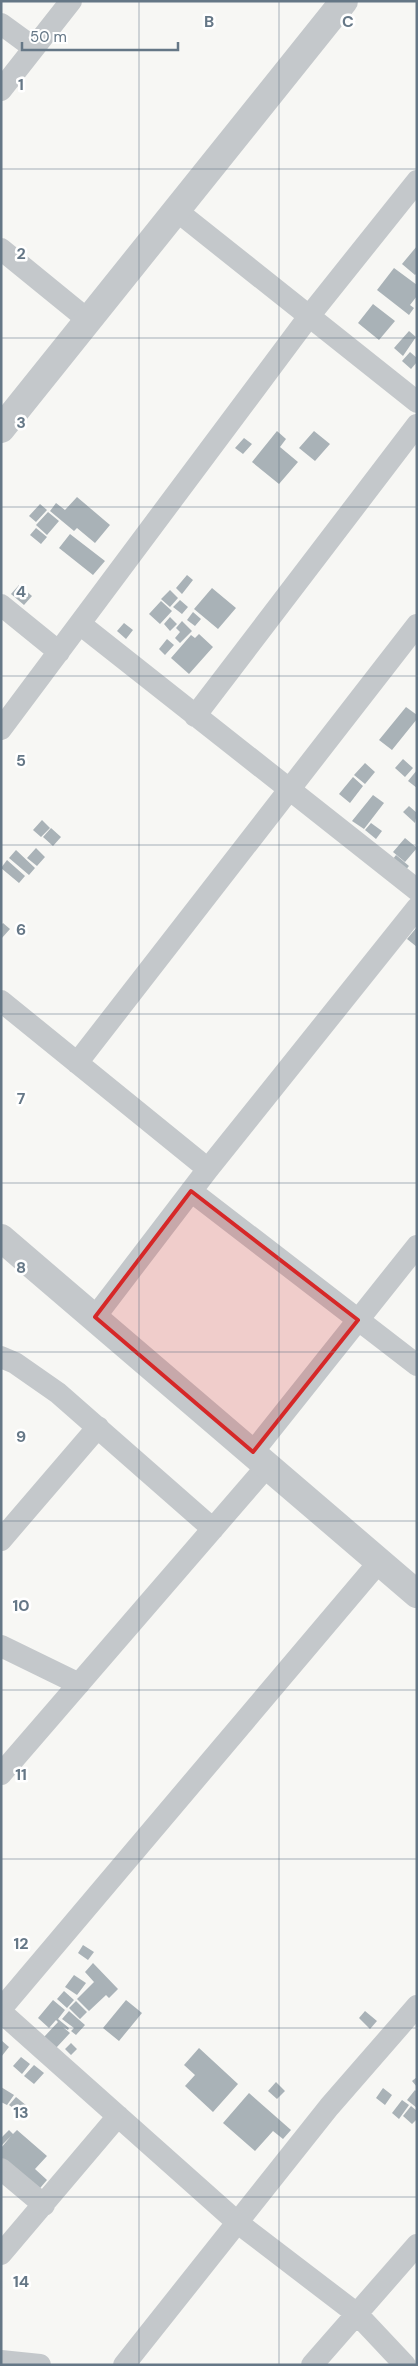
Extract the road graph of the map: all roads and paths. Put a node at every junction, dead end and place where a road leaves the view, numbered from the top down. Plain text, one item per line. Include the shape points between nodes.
1 (71, 1) edge
2 (333, 5) edge
3 (1, 24) edge
4 (34, 48) junction
5 (1, 90) edge
6 (417, 181) edge
7 (177, 210) junction
8 (1, 249) edge
9 (310, 315) junction
10 (88, 320) junction
11 (417, 402) edge
12 (417, 425) edge
13 (1, 429) edge
14 (1, 605) edge
15 (80, 624) junction
16 (417, 625) edge
17 (59, 652) junction
18 (195, 716) junction
19 (1, 729) edge
20 (290, 789) junction
21 (417, 890) edge
22 (417, 908) edge
23 (1, 1001) edge
24 (77, 1063) junction
25 (208, 1169) junction
26 (190, 1190) junction
27 (1, 1238) edge
28 (417, 1246) edge
29 (95, 1317) junction
30 (358, 1320) junction
31 (1, 1357) edge
32 (417, 1366) edge
33 (98, 1427) junction
34 (261, 1458) junction
35 (213, 1529) junction
36 (1, 1540) edge
37 (379, 1562) junction
38 (417, 1594) edge
39 (1, 1646) edge
40 (79, 1684) junction
41 (1, 1774) edge
42 (417, 2006) edge
43 (1, 2010) edge
44 (118, 2116) junction
45 (1, 2169) edge
46 (44, 2205) junction
47 (238, 2223) junction
48 (417, 2245) edge
49 (1, 2254) edge
50 (357, 2314) junction
51 (1, 2360) edge
52 (40, 2365) edge
53 (124, 2365) edge
54 (312, 2365) edge
55 (405, 2365) edge

1 - 4 street
2 - 7 street
3 - 4 street
4 - 5 street
6 - 9 street
7 - 9 street
7 - 10 street
8 - 10 street
9 - 11 street
9 - 15 street
10 - 13 street
12 - 18 street
14 - 17 street
15 - 17 street
15 - 18 street
16 - 20 street
17 - 19 street
18 - 20 street
20 - 21 street
20 - 24 street
22 - 25 street
23 - 24 street
24 - 25 street
25 - 26 street
26 - 29 street
26 - 30 street
27 - 29 street
28 - 30 street
29 - 34 street
30 - 32 street
30 - 34 street
31 - 33 street via 58,1393
33 - 35 street
33 - 36 street
34 - 35 street
34 - 37 street
35 - 40 street
37 - 38 street
37 - 43 street
39 - 40 street
40 - 41 street
42 - 47 street via 329,2106
43 - 44 street
44 - 46 street
44 - 47 street
45 - 46 street
46 - 49 street
47 - 50 street
47 - 53 street
48 - 50 street
50 - 54 street
50 - 55 street
51 - 52 street

